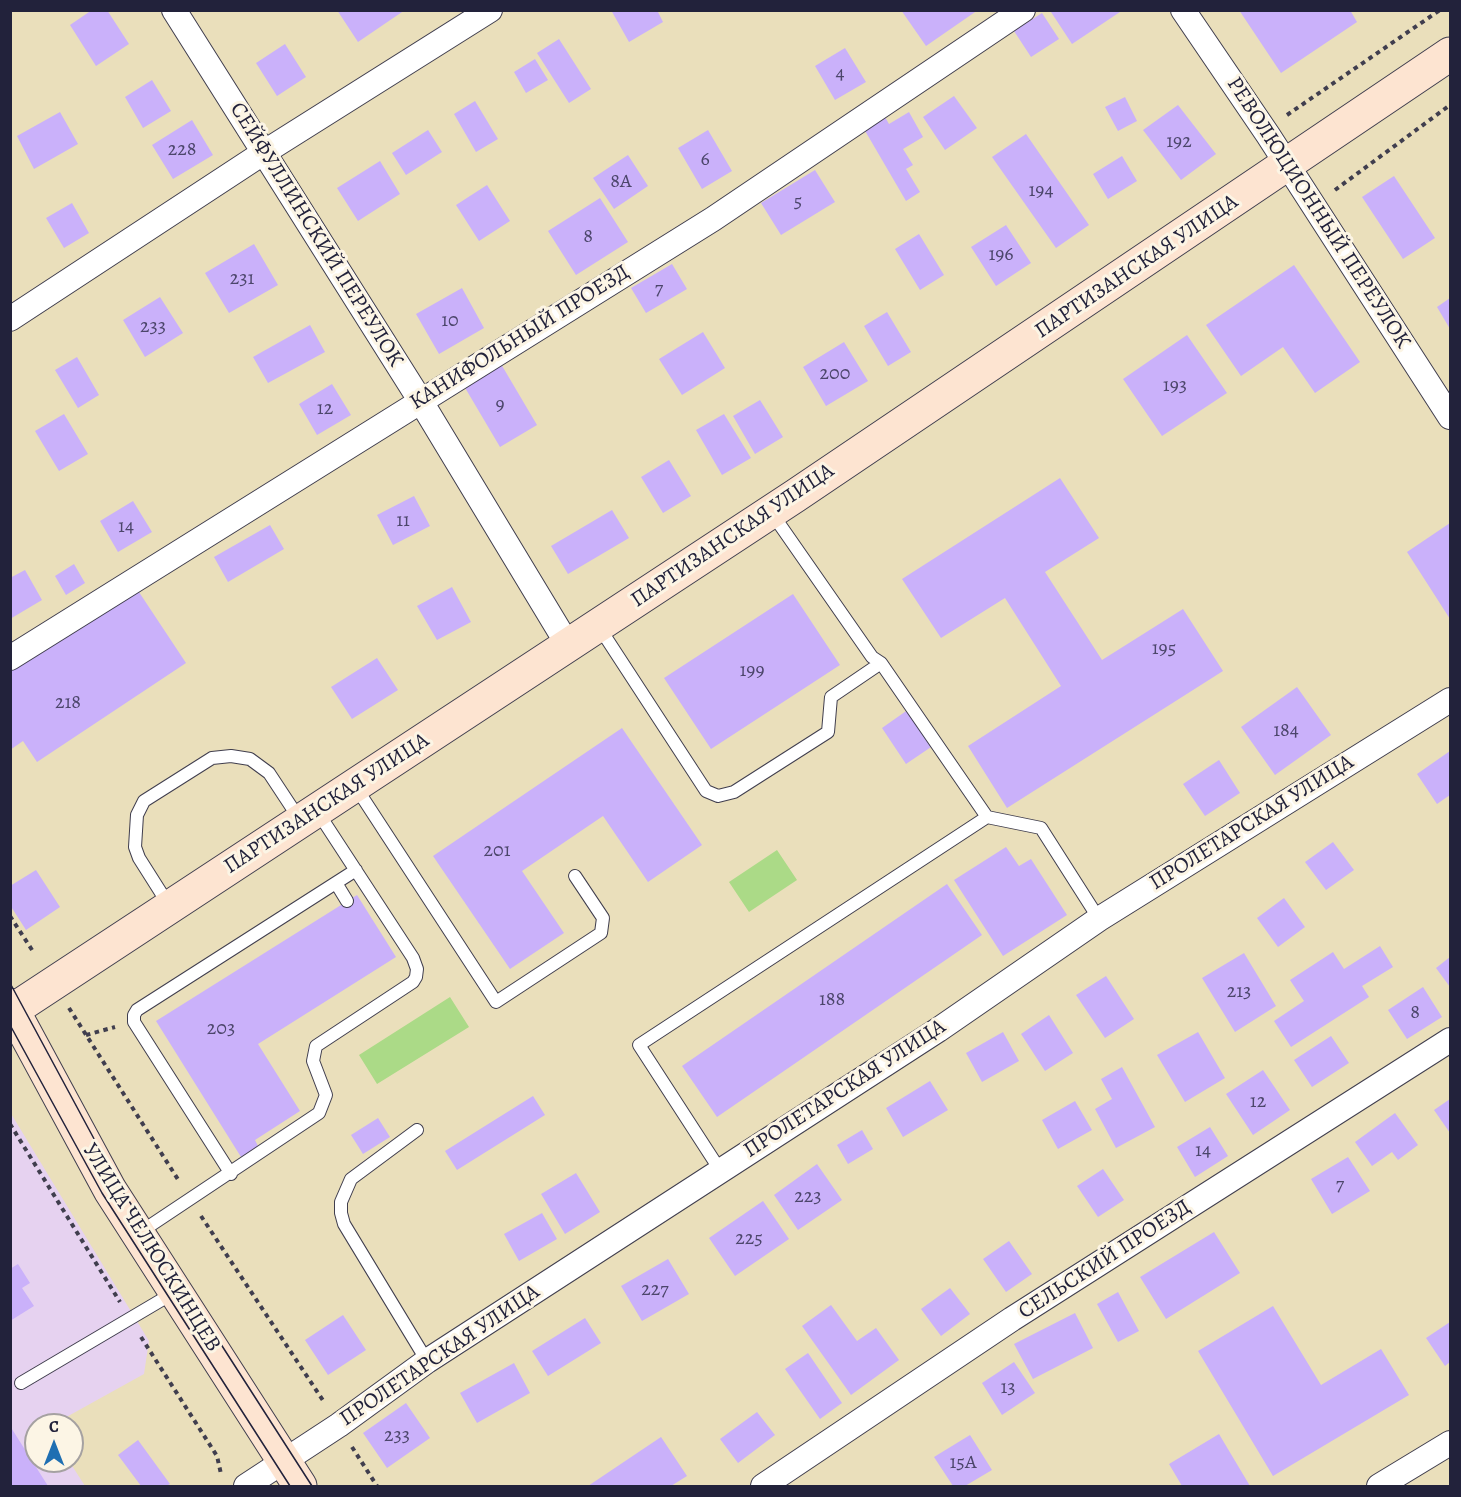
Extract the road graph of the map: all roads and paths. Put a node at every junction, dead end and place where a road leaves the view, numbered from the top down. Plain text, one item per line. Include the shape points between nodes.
1 (174, 10) edge
2 (490, 10) edge
3 (1023, 10) edge
4 (1183, 10) edge
5 (1450, 54) edge
6 (1450, 105) edge
7 (263, 153) junction
8 (1288, 166) junction
9 (1314, 206) junction
10 (10, 319) edge
11 (420, 400) junction
12 (1450, 417) edge
13 (771, 512) junction
14 (598, 626) junction
15 (568, 645) junction
16 (10, 658) edge
17 (881, 663) junction
18 (1450, 700) edge
19 (355, 785) junction
20 (309, 816) junction
21 (987, 817) junction
22 (356, 870) junction
23 (574, 876) dead end
24 (336, 883) junction
25 (347, 901) dead end
26 (170, 908) junction
27 (10, 916) edge
28 (1099, 919) junction
29 (34, 953) dead end
30 (11, 1008) edge
31 (134, 1022) junction
32 (86, 1035) dead end
33 (1450, 1040) edge
34 (417, 1130) dead end
35 (720, 1170) junction
36 (231, 1174) junction
37 (138, 1234) junction
38 (175, 1291) junction
39 (427, 1361) junction
40 (21, 1383) dead end
41 (339, 1425) junction
42 (1450, 1443) edge
43 (292, 1474) edge
44 (246, 1486) edge
45 (377, 1486) edge
46 (763, 1486) edge
47 (1379, 1486) edge

1 - 7 street, СЕЙФУЛЛИНСКИЙ ПЕРЕУЛОК
2 - 7 street
3 - 11 street, КАНИФОЛЬНЫЙ ПРОЕЗД via 713,219
4 - 8 street, РЕВОЛЮЦИОННЫЙ ПЕРЕУЛОК
5 - 8 main road, ПАРТИЗАНСКАЯ УЛИЦА
6 - 9 path
7 - 10 street
7 - 11 street, СЕЙФУЛЛИНСКИЙ ПЕРЕУЛОК
8 - 9 street, РЕВОЛЮЦИОННЫЙ ПЕРЕУЛОК
8 - 13 main road, ПАРТИЗАНСКАЯ УЛИЦА
9 - 12 street, РЕВОЛЮЦИОННЫЙ ПЕРЕУЛОК
11 - 15 street, СЕЙФУЛЛИНСКИЙ ПЕРЕУЛОК
11 - 16 street, КАНИФОЛЬНЫЙ ПРОЕЗД
13 - 14 main road, ПАРТИЗАНСКАЯ УЛИЦА
13 - 17 lane via 872,657
14 - 15 main road, ПАРТИЗАНСКАЯ УЛИЦА
14 - 17 lane via 706,791 718,796 734,792 828,732 830,699
15 - 19 main road, ПАРТИЗАНСКАЯ УЛИЦА
17 - 21 lane
18 - 28 street, ПРОЛЕТАРСКАЯ УЛИЦА
19 - 20 main road, ПАРТИЗАНСКАЯ УЛИЦА
19 - 23 lane via 496,1002 601,933 603,918
20 - 22 lane
20 - 26 main road, ПАРТИЗАНСКАЯ УЛИЦА
20 - 26 lane via 269,773 250,759 231,756 212,759 144,801 137,815 135,847
21 - 28 lane via 1041,828
21 - 35 lane via 639,1045
22 - 24 lane
22 - 36 lane via 413,958 416,977 320,1041 313,1061 326,1095 323,1109
24 - 25 lane
24 - 31 lane via 137,1010
26 - 30 main road, ПАРТИЗАНСКАЯ УЛИЦА
27 - 29 path
28 - 35 street, ПРОЛЕТАРСКАЯ УЛИЦА via 938,1030
30 - 37 main road, УЛИЦА ЧЕЛЮСКИНЦЕВ
31 - 32 path
31 - 36 lane
33 - 46 street, СЕЛЬСКИЙ ПРОЕЗД via 1012,1319
34 - 39 lane via 351,1179 343,1196 341,1214
35 - 39 street, ПРОЛЕТАРСКАЯ УЛИЦА
36 - 37 lane
37 - 38 main road, УЛИЦА ЧЕЛЮСКИНЦЕВ
38 - 40 lane
38 - 43 main road, УЛИЦА ЧЕЛЮСКИНЦЕВ
39 - 41 street, ПРОЛЕТАРСКАЯ УЛИЦА
41 - 43 street, ПРОЛЕТАРСКАЯ УЛИЦА
41 - 45 path
42 - 47 street
43 - 44 street, ПРОЛЕТАРСКАЯ УЛИЦА

